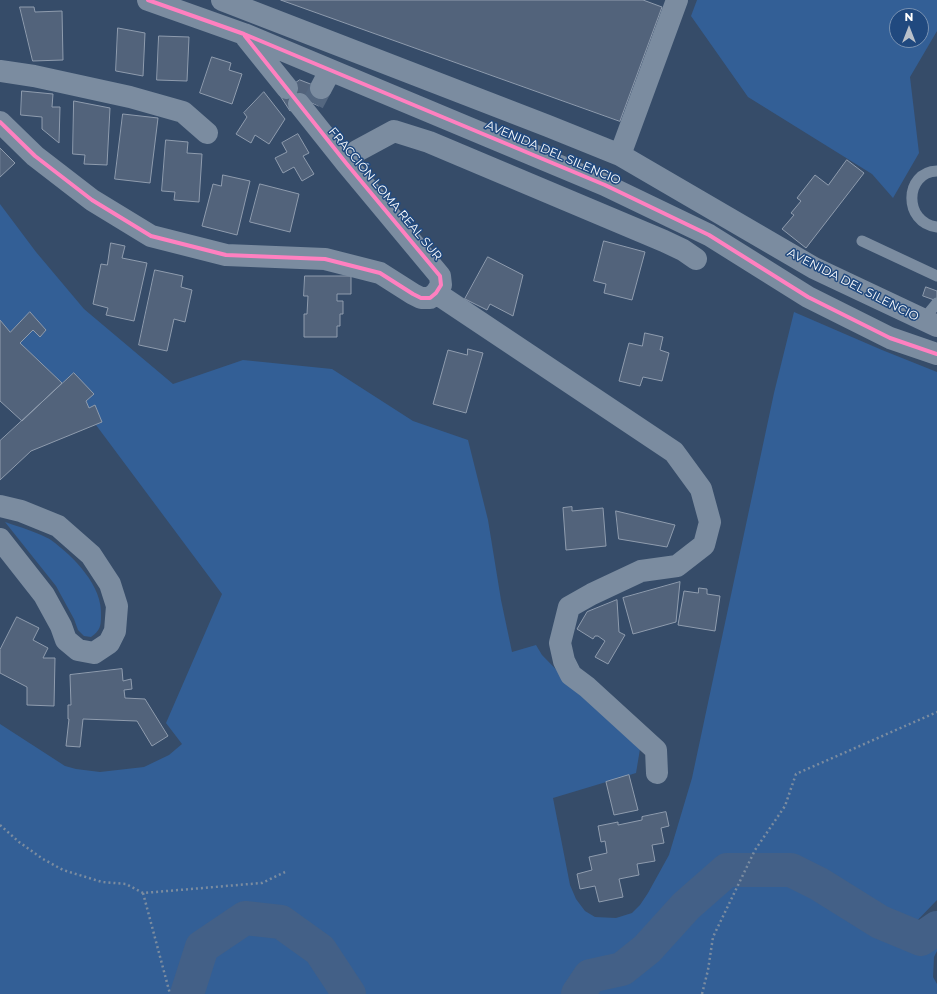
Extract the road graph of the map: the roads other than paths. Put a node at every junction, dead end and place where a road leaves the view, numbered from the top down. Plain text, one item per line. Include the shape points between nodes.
1 (148, 0) edge
2 (222, 0) edge
3 (677, 0) edge
4 (244, 34) junction
5 (0, 71) edge
6 (309, 95) junction
7 (0, 122) edge
8 (548, 126) junction
9 (207, 133) dead end
10 (620, 155) junction
11 (534, 156) junction
12 (346, 163) junction
13 (937, 171) edge
14 (937, 227) edge
15 (862, 241) dead end
16 (696, 259) dead end
17 (937, 276) edge
18 (436, 293) junction
19 (937, 302) edge
20 (930, 323) edge
21 (937, 354) edge
22 (0, 506) edge
23 (0, 539) edge
24 (657, 773) dead end

1 - 4 street, AVENIDA DEL SILENCIO
2 - 8 street, AVENIDA DEL SILENCIO
3 - 10 street
4 - 6 street, AVENIDA DEL SILENCIO
4 - 6 street, FRACCIÓN LOMA REAL SUR
5 - 9 street via 130,97 183,112
6 - 11 street, AVENIDA DEL SILENCIO
6 - 12 street, FRACCIÓN LOMA REAL SUR
7 - 18 street via 35,156 92,200 151,236 226,255 325,259 380,273 421,298 430,298
8 - 10 street, AVENIDA DEL SILENCIO
8 - 11 street
10 - 20 street, AVENIDA DEL SILENCIO via 814,268
11 - 21 street, AVENIDA DEL SILENCIO via 605,184 709,235 808,297 890,338
12 - 16 street via 357,151 394,131 429,142 664,241
12 - 18 street, FRACCIÓN LOMA REAL SUR via 440,276 441,285
13 - 14 lane via 925,174 918,180 911,198 912,207 922,222
15 - 17 lane
18 - 24 street via 674,452 701,489 710,522 704,545 677,566 640,571 569,607 560,643 564,661 571,675 588,687 656,750
19 - 20 lane
22 - 23 street via 21,511 58,526 91,555 110,584 116,606 115,631 109,643 94,653 78,650 66,640 44,595

